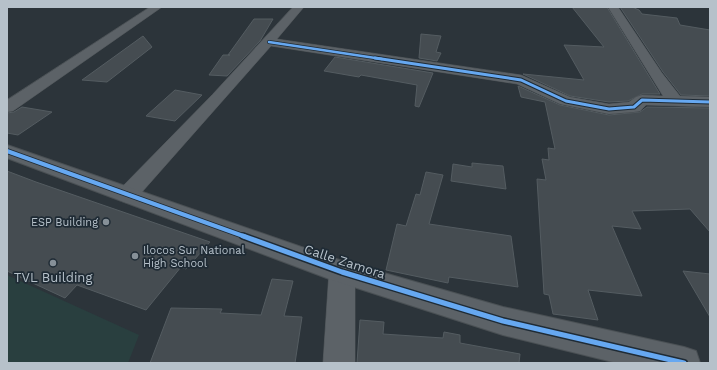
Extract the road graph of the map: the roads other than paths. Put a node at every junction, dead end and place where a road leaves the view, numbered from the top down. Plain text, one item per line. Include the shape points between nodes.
1 (157, 7) edge
2 (299, 7) edge
3 (613, 7) edge
4 (269, 42) junction
5 (674, 101) junction
6 (710, 102) edge
7 (7, 107) edge
8 (7, 151) edge
9 (126, 195) junction
10 (342, 272) junction
11 (338, 363) edge
12 (684, 363) edge

1 - 7 street
2 - 4 street
3 - 5 street
4 - 5 street via 521,80 566,101 609,109 634,107 642,100
4 - 9 street
5 - 6 street
8 - 9 street, Calle Zamora
9 - 10 street, Calle Zamora
10 - 11 street
10 - 12 street, Calle Zamora via 503,321

